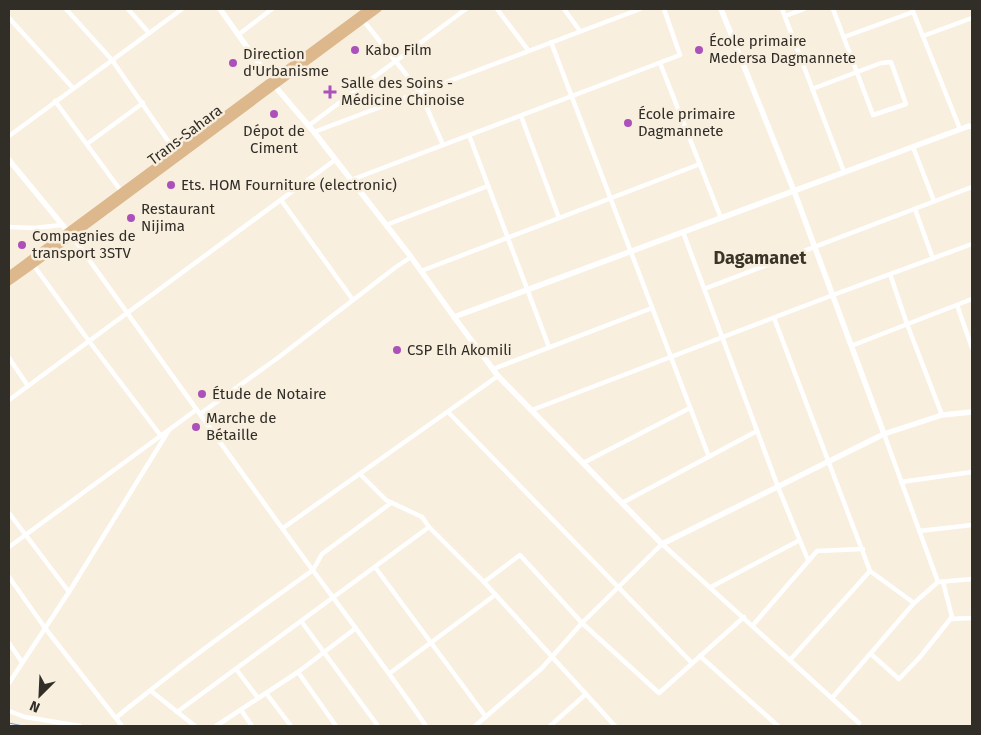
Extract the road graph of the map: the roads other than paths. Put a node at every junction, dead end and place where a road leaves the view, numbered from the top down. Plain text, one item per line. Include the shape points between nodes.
1 (66, 9) edge
2 (128, 9) edge
3 (182, 9) edge
4 (220, 9) edge
5 (272, 9) edge
6 (368, 9) edge
7 (378, 9) edge
8 (466, 9) edge
9 (497, 9) edge
10 (564, 9) edge
11 (638, 9) edge
12 (664, 9) edge
13 (721, 9) edge
14 (782, 9) edge
15 (804, 9) edge
16 (833, 9) edge
17 (913, 10) edge
18 (785, 16) junction
19 (9, 18) edge
20 (972, 18) edge
21 (363, 20) junction
22 (580, 31) junction
23 (149, 33) junction
24 (238, 34) junction
25 (923, 36) junction
26 (844, 37) junction
27 (551, 42) junction
28 (528, 50) junction
29 (112, 60) junction
30 (396, 61) junction
31 (660, 63) junction
32 (857, 72) junction
33 (272, 83) junction
34 (74, 88) junction
35 (812, 89) junction
36 (420, 92) junction
37 (572, 96) junction
38 (56, 101) junction
39 (143, 103) junction
40 (521, 116) junction
41 (308, 126) junction
42 (972, 127) edge
43 (960, 129) junction
44 (314, 132) junction
45 (469, 135) junction
46 (9, 136) edge
47 (87, 144) junction
48 (443, 145) junction
49 (912, 147) junction
50 (175, 151) junction
51 (9, 160) edge
52 (336, 160) junction
53 (700, 164) junction
54 (844, 172) junction
55 (351, 180) junction
56 (488, 186) junction
57 (972, 187) edge
58 (121, 191) junction
59 (794, 191) junction
60 (610, 198) junction
61 (281, 200) junction
62 (934, 201) junction
63 (104, 208) junction
64 (915, 209) junction
65 (559, 218) junction
66 (721, 218) junction
67 (62, 225) junction
68 (386, 225) junction
69 (9, 227) edge
70 (683, 232) junction
71 (70, 234) junction
72 (508, 238) junction
73 (972, 244) edge
74 (814, 246) junction
75 (630, 251) junction
76 (411, 257) junction
77 (933, 258) junction
78 (32, 262) junction
79 (421, 271) junction
80 (890, 274) junction
81 (9, 275) edge
82 (9, 282) edge
83 (528, 289) junction
84 (704, 289) junction
85 (832, 295) junction
86 (972, 299) edge
87 (353, 300) junction
88 (957, 305) junction
89 (652, 308) junction
90 (127, 313) junction
91 (454, 317) junction
92 (774, 318) junction
93 (907, 324) junction
94 (722, 337) junction
95 (89, 341) junction
96 (851, 346) junction
97 (549, 347) junction
98 (972, 348) edge
99 (670, 357) junction
100 (9, 358) edge
101 (493, 369) junction
102 (498, 376) junction
103 (28, 386) junction
104 (9, 400) edge
105 (690, 408) junction
106 (532, 410) junction
107 (198, 412) junction
108 (448, 412) junction
109 (972, 412) edge
110 (942, 415) junction
111 (169, 430) junction
112 (757, 431) junction
113 (884, 434) junction
114 (161, 436) junction
115 (709, 457) junction
116 (829, 461) junction
117 (583, 463) junction
118 (972, 472) edge
119 (360, 474) junction
120 (901, 482) junction
121 (778, 487) junction
122 (392, 503) junction
123 (622, 503) junction
124 (9, 513) edge
125 (972, 525) edge
126 (429, 527) junction
127 (283, 528) junction
128 (919, 531) junction
129 (25, 535) junction
130 (800, 540) junction
131 (662, 544) junction
132 (9, 547) edge
133 (863, 549) junction
134 (808, 560) junction
135 (375, 567) junction
136 (313, 570) junction
137 (870, 571) junction
138 (9, 577) edge
139 (972, 579) edge
140 (484, 582) junction
141 (941, 582) junction
142 (618, 587) junction
143 (711, 587) junction
144 (69, 592) junction
145 (495, 595) junction
146 (333, 598) junction
147 (914, 603) junction
148 (744, 617) junction
149 (972, 618) edge
150 (950, 619) junction
151 (301, 622) junction
152 (582, 623) junction
153 (753, 625) junction
154 (45, 628) junction
155 (356, 628) junction
156 (431, 642) junction
157 (9, 643) edge
158 (324, 653) junction
159 (870, 654) junction
160 (700, 656) junction
161 (552, 658) junction
162 (790, 660) junction
163 (22, 662) junction
164 (692, 663) junction
165 (236, 669) junction
166 (298, 672) junction
167 (390, 673) junction
168 (9, 683) edge
169 (151, 691) junction
170 (266, 693) junction
171 (586, 694) junction
172 (258, 698) junction
173 (832, 698) junction
174 (242, 710) junction
175 (9, 711) edge
176 (177, 712) junction
177 (486, 717) junction
178 (116, 718) junction
179 (859, 723) dead end
180 (614, 724) edge
181 (80, 726) edge
182 (122, 726) edge
183 (195, 726) edge
184 (216, 726) edge
185 (252, 726) edge
186 (291, 726) edge
187 (336, 726) edge
188 (378, 726) edge
189 (426, 726) edge
190 (475, 726) edge
191 (550, 726) edge
192 (607, 726) edge
193 (778, 726) edge

1 - 29 street
2 - 23 street
3 - 23 street
4 - 24 street
5 - 24 street
6 - 33 main road, Trans-Sahara
7 - 21 main road, Trans-Sahara
8 - 30 street
9 - 28 street
10 - 22 street
11 - 22 street
12 - 31 street via 680,55
13 - 59 street
14 - 18 street
15 - 18 street
16 - 26 street
17 - 25 street
17 - 26 street
18 - 35 street
19 - 34 street
20 - 25 street
21 - 30 street
21 - 33 main road, Trans-Sahara
22 - 27 street
23 - 29 street
24 - 33 street
25 - 43 street
26 - 32 street
27 - 28 street
27 - 37 street
28 - 36 street
29 - 34 street
29 - 39 street
30 - 36 street
30 - 41 street
31 - 37 street
31 - 53 street
32 - 32 street via 881,62 891,62 906,104 873,116
32 - 35 street
33 - 41 street
33 - 50 main road, Trans-Sahara
33 - 63 main road, Trans-Sahara
34 - 38 street
35 - 54 street
36 - 44 street
36 - 48 street
37 - 40 street
37 - 60 street
38 - 46 street
38 - 47 street
39 - 47 street
39 - 50 street
40 - 45 street
40 - 65 street
41 - 44 street
42 - 43 street
43 - 49 street
44 - 52 street
45 - 48 street
45 - 56 street
47 - 58 street
48 - 55 street
49 - 54 street
49 - 62 street
50 - 58 main road, Trans-Sahara
51 - 67 street
52 - 55 street
52 - 61 street
53 - 60 street
53 - 66 street
54 - 59 street
55 - 68 street
56 - 68 street
56 - 72 street
57 - 62 street
58 - 63 main road, Trans-Sahara
59 - 66 street
59 - 74 street
60 - 65 street
60 - 75 street
61 - 87 street
61 - 90 street
62 - 64 street
63 - 71 main road, Trans-Sahara
64 - 74 street
64 - 77 street
65 - 72 street
66 - 70 street
67 - 69 street
67 - 71 street
68 - 76 street
70 - 75 street
70 - 84 street
71 - 78 main road, Trans-Sahara
71 - 90 street
72 - 79 street
72 - 83 street
73 - 77 street
74 - 84 street
74 - 85 street
75 - 83 street
75 - 89 street
76 - 79 street
76 - 87 street
77 - 80 street
78 - 81 main road, Trans-Sahara
78 - 82 main road, Trans-Sahara
78 - 95 street
79 - 91 street
80 - 85 street
80 - 93 street
83 - 91 street
83 - 97 street
84 - 94 street
85 - 92 street
85 - 96 street
86 - 88 street
87 - 107 street via 279,357
88 - 93 street
88 - 98 street
89 - 97 street
89 - 99 street
90 - 95 street
90 - 107 street
91 - 101 street
92 - 94 street
92 - 116 street
93 - 96 street
93 - 110 street
94 - 99 street
94 - 112 street
95 - 103 street
95 - 114 street
96 - 113 street
97 - 101 street
99 - 105 street
99 - 106 street
100 - 103 street
101 - 102 street
102 - 106 street
102 - 108 street
103 - 104 street
105 - 115 street
105 - 117 street
106 - 117 street
107 - 111 street
107 - 127 street
108 - 119 street
108 - 142 street
109 - 110 street
110 - 113 street
111 - 114 street
111 - 144 street
112 - 115 street
112 - 121 street
113 - 116 street
113 - 120 street
114 - 129 street
115 - 123 street
116 - 121 street
116 - 133 street
117 - 123 street
118 - 120 street
119 - 122 street
119 - 127 street
120 - 128 street
121 - 130 street
121 - 131 street
122 - 126 street via 422,517
122 - 136 street via 322,554
123 - 131 street
124 - 129 street
125 - 128 street
126 - 135 street
126 - 140 street
127 - 136 street
128 - 141 street
129 - 132 street
129 - 144 street
130 - 134 street
130 - 143 street
131 - 142 street
131 - 143 street
133 - 134 street via 816,551
133 - 137 street
134 - 153 street
135 - 146 street
135 - 156 street
136 - 146 street
136 - 169 street via 176,669
137 - 147 street
137 - 162 street
138 - 154 street
139 - 141 street
140 - 145 street
140 - 152 street via 520,554
141 - 147 street
141 - 150 street
142 - 152 street
142 - 164 street
143 - 148 street
144 - 154 street
145 - 156 street
145 - 161 street
146 - 151 street
146 - 155 street
147 - 159 street
148 - 153 street
148 - 160 street
149 - 150 street
150 - 159 street via 899,679
151 - 158 street
151 - 165 street
152 - 161 street
152 - 164 street via 659,694
153 - 162 street
154 - 163 street
154 - 178 street
155 - 158 street
155 - 167 street
156 - 167 street
156 - 177 street
157 - 163 street
158 - 166 street
158 - 188 street
159 - 173 street
160 - 164 street
160 - 193 street
161 - 171 street
161 - 177 street
162 - 173 street
163 - 168 street
165 - 172 street
165 - 176 street
166 - 170 street
166 - 187 street
167 - 189 street
169 - 176 street
169 - 178 street
170 - 172 street
170 - 186 street
171 - 180 street
171 - 191 street
172 - 174 street
173 - 179 street
174 - 184 street
174 - 185 street
175 - 181 street via 25,717
176 - 183 street
177 - 190 street
178 - 182 street
180 - 192 street

